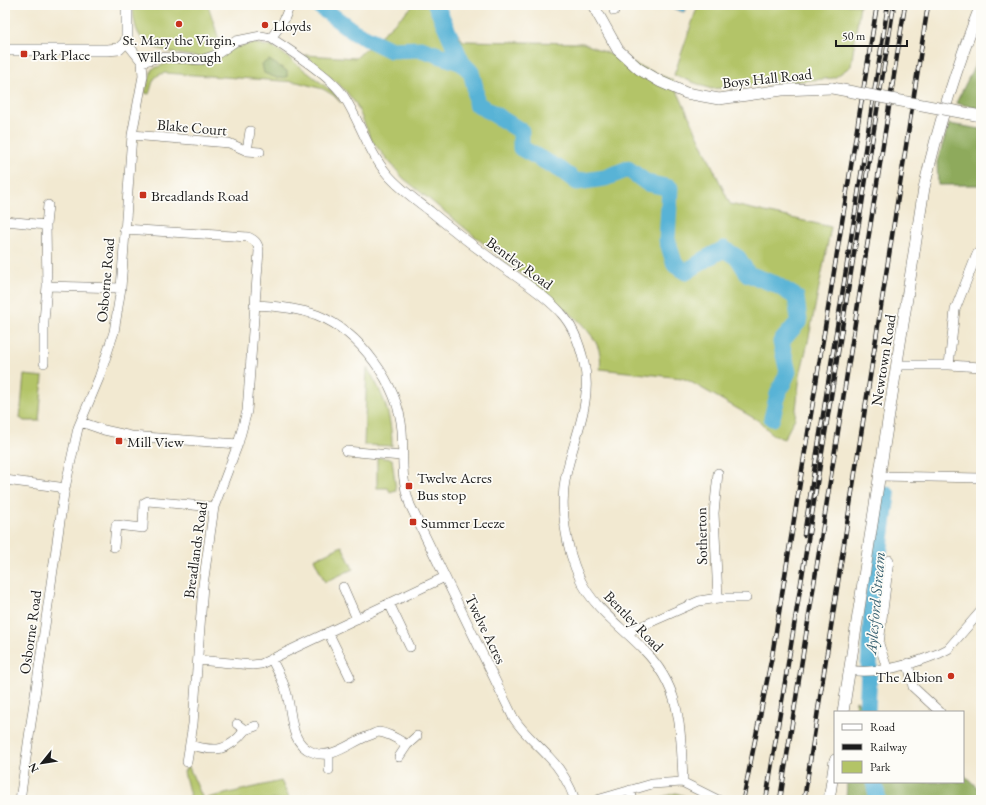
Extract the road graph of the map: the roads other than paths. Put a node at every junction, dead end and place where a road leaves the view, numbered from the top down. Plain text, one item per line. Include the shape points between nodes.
1 (128, 5) edge
2 (290, 5) edge
3 (593, 5) edge
4 (981, 5) edge
5 (978, 19) edge
6 (271, 38) junction
7 (126, 42) junction
8 (5, 50) edge
9 (142, 62) junction
10 (981, 116) edge
11 (250, 131) dead end
12 (132, 135) junction
13 (247, 151) junction
14 (260, 152) dead end
15 (48, 205) dead end
16 (5, 222) edge
17 (46, 225) junction
18 (124, 229) junction
19 (981, 250) edge
20 (47, 286) junction
21 (121, 288) junction
22 (254, 305) junction
23 (44, 363) dead end
24 (898, 365) junction
25 (949, 365) junction
26 (981, 367) edge
27 (81, 422) junction
28 (238, 444) junction
29 (346, 451) dead end
30 (401, 456) junction
31 (718, 473) dead end
32 (981, 478) edge
33 (5, 480) edge
34 (879, 483) junction
35 (64, 493) junction
36 (214, 507) junction
37 (114, 546) dead end
38 (889, 560) dead end
39 (445, 576) junction
40 (343, 587) dead end
41 (718, 598) junction
42 (746, 598) dead end
43 (389, 603) junction
44 (981, 611) edge
45 (356, 619) junction
46 (328, 632) junction
47 (626, 633) junction
48 (410, 647) dead end
49 (198, 660) junction
50 (272, 660) junction
51 (908, 663) junction
52 (883, 670) junction
53 (854, 671) junction
54 (350, 676) dead end
55 (843, 711) edge
56 (939, 711) edge
57 (256, 726) dead end
58 (417, 736) dead end
59 (190, 745) junction
60 (407, 745) junction
61 (329, 756) junction
62 (399, 757) dead end
63 (187, 762) dead end
64 (834, 767) edge
65 (329, 770) dead end
66 (682, 782) junction
67 (630, 790) junction
68 (712, 799) edge
69 (20, 800) edge
70 (576, 800) edge
71 (597, 800) edge
72 (633, 800) edge
73 (829, 800) edge

1 - 7 street
2 - 6 street via 283,22
3 - 10 street, Boys Hall Road, bridge via 623,55 639,69 686,93 720,99 782,90 832,88
4 - 5 street, Newtown Road
5 - 24 street, Newtown Road via 934,143 924,188
6 - 9 street via 261,36 236,41 216,55 201,60 160,57
6 - 47 street, Bentley Road via 340,92 388,174 474,247 542,295 567,321 582,354 587,384 585,407 565,478 564,508 567,534 573,560 587,591 610,619
7 - 8 street via 119,48 107,50
7 - 9 street
9 - 12 street, Osborne Road via 143,76
11 - 13 street, Blake Court
12 - 13 street, Blake Court via 229,143
12 - 18 street, Osborne Road
13 - 14 street, Blake Court
15 - 17 street
16 - 17 street
17 - 20 street
18 - 21 street, Osborne Road
18 - 22 street, Breadlands Road via 253,239 259,251
19 - 25 street via 955,310
20 - 21 street
20 - 23 street
21 - 27 street, Osborne Road via 112,339
22 - 28 street, Breadlands Road via 247,411
22 - 30 street, Twelve Acres via 297,309 318,316 340,328 367,352 382,372 391,392 402,430
24 - 25 street
24 - 34 street, Newtown Road
25 - 26 street
27 - 28 street via 132,436
27 - 35 street, Osborne Road
28 - 36 street, Breadlands Road
29 - 30 street
30 - 39 street, Twelve Acres via 403,484 410,505
31 - 41 street, Sotherton via 714,513
32 - 34 street
33 - 35 street via 59,487
34 - 53 street, Newtown Road
35 - 69 street, Osborne Road
36 - 37 street via 148,501 144,503 143,528 116,525
36 - 49 street, Breadlands Road via 203,585
38 - 52 street via 879,644
39 - 43 street
39 - 70 street, Twelve Acres via 517,724 561,771
40 - 45 street
41 - 42 street
41 - 47 street via 699,601
43 - 45 street
43 - 48 street
44 - 51 street via 946,651
45 - 46 street
46 - 50 street
46 - 54 street
47 - 66 street, Bentley Road via 656,663 670,684 678,708
49 - 50 street via 252,665
49 - 59 street, Breadlands Road
50 - 61 street via 286,690 294,735 309,751
51 - 52 street
51 - 56 street via 912,687
52 - 53 street
53 - 55 street, Newtown Road
57 - 59 street via 241,727 236,742 220,750 207,750
58 - 60 street
59 - 63 street, Breadlands Road
60 - 61 street via 379,732
60 - 62 street
61 - 65 street
64 - 73 street
66 - 67 street via 652,784
66 - 68 street
67 - 71 street
67 - 72 street

